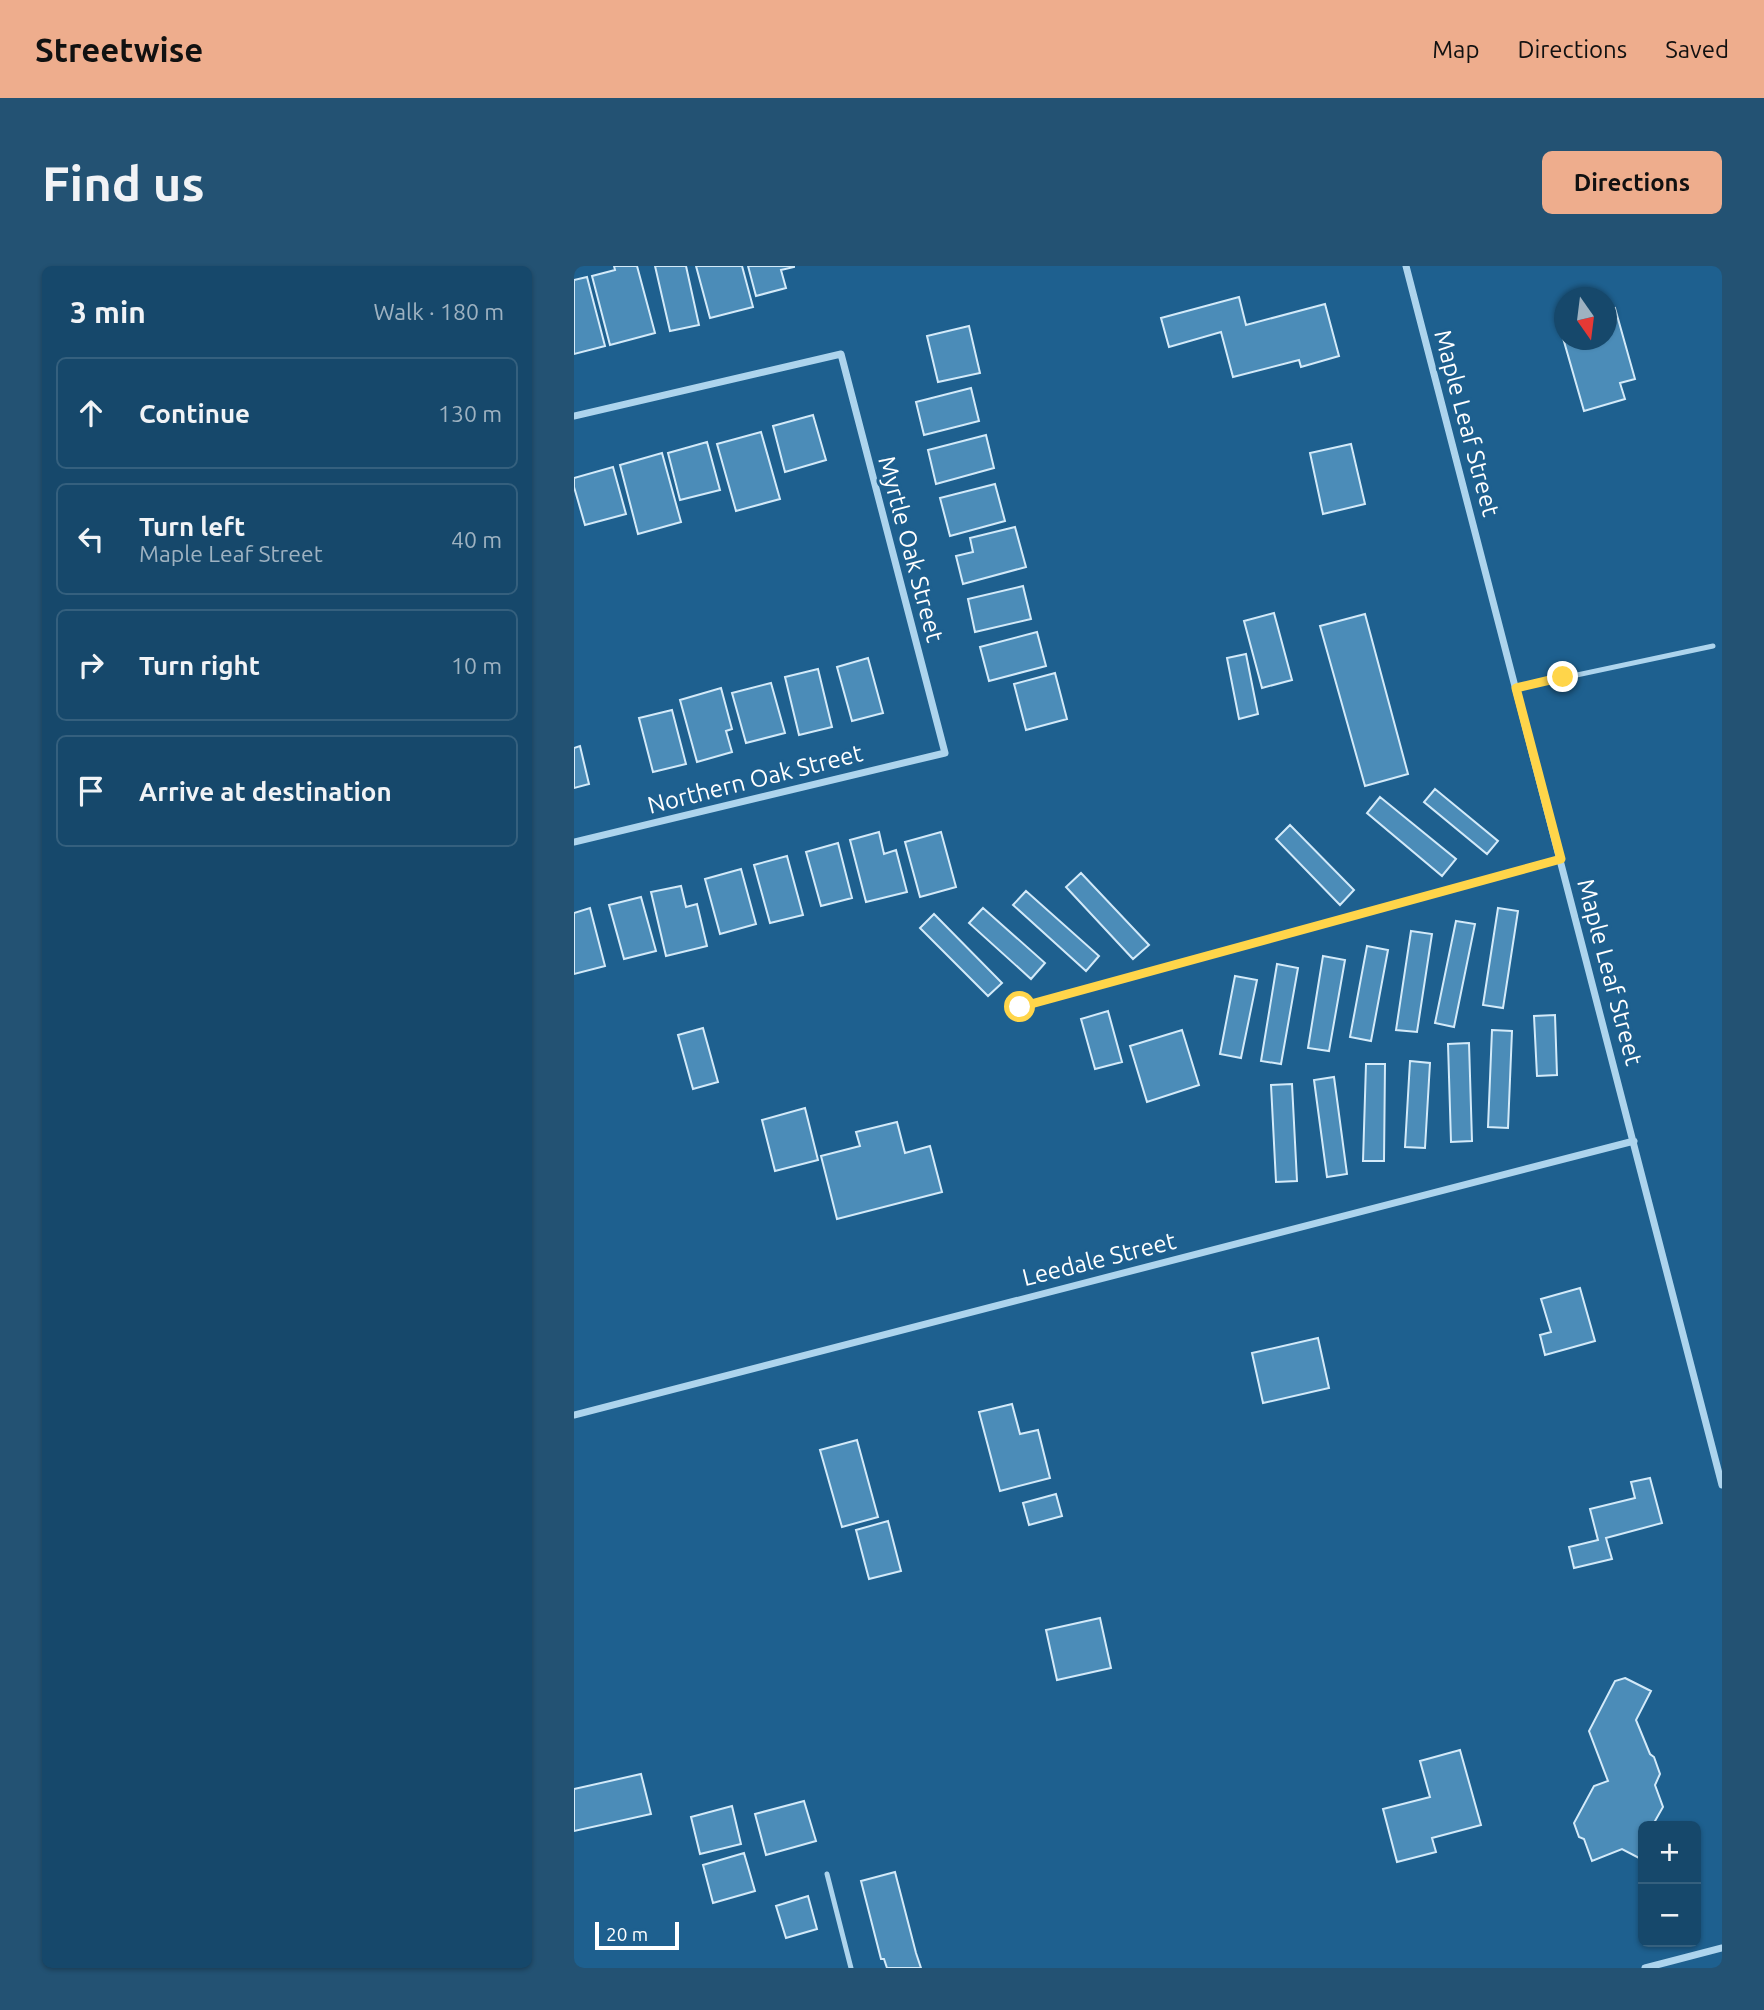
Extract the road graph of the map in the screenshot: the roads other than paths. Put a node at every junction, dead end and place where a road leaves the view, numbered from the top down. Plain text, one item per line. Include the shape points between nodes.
1 (1406, 266) edge
2 (574, 415) edge
3 (1713, 646) dead end
4 (1516, 688) junction
5 (945, 753) joint
6 (574, 842) edge
7 (1561, 859) junction
8 (1020, 1007) dead end
9 (1634, 1141) junction
10 (574, 1415) edge
11 (1722, 1485) edge
12 (827, 1874) dead end
13 (1722, 1948) edge
14 (851, 1968) edge
15 (1646, 1968) edge

1 - 4 street, Maple Leaf Street
2 - 5 street, Myrtle Oak Street via 841,354
3 - 4 lane
4 - 7 street, Maple Leaf Street
5 - 6 street, Northern Oak Street
7 - 8 lane
7 - 9 street, Maple Leaf Street
9 - 10 street, Leedale Street
9 - 11 street, Maple Leaf Street
12 - 14 lane
13 - 15 street

